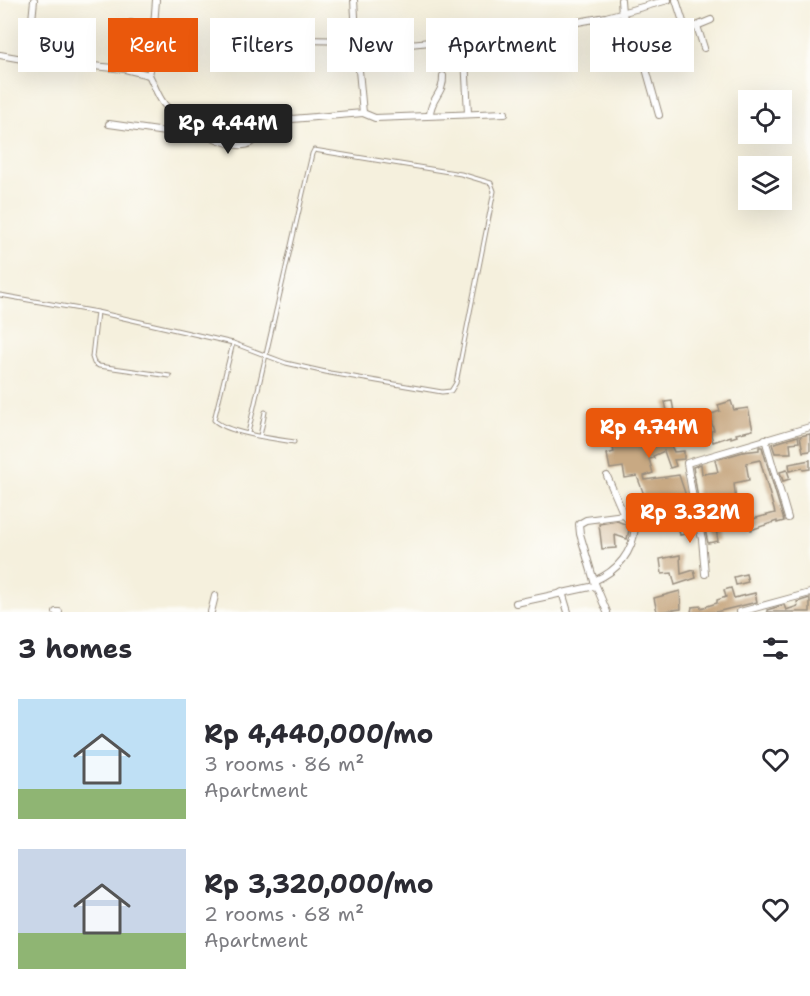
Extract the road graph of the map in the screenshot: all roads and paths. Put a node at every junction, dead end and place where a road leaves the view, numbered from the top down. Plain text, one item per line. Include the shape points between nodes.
1 (34, 0) edge
2 (156, 0) edge
3 (354, 0) edge
4 (621, 0) edge
5 (668, 0) edge
6 (676, 0) edge
7 (622, 13) junction
8 (32, 18) edge
9 (355, 18) edge
10 (711, 20) dead end
11 (578, 21) edge
12 (697, 26) junction
13 (704, 48) dead end
14 (0, 55) edge
15 (18, 58) edge
16 (137, 72) edge
17 (359, 72) edge
18 (466, 72) edge
19 (149, 75) junction
20 (443, 76) dead end
21 (173, 113) junction
22 (363, 113) junction
23 (468, 113) junction
24 (505, 113) dead end
25 (430, 114) junction
26 (659, 115) dead end
27 (109, 124) dead end
28 (0, 295) edge
29 (97, 312) junction
30 (233, 343) junction
31 (267, 356) junction
32 (170, 376) dead end
33 (265, 412) dead end
34 (810, 427) edge
35 (248, 433) junction
36 (260, 436) junction
37 (765, 439) junction
38 (294, 442) dead end
39 (607, 476) dead end
40 (695, 510) junction
41 (624, 514) junction
42 (788, 518) dead end
43 (635, 528) junction
44 (705, 574) dead end
45 (595, 584) junction
46 (562, 592) junction
47 (810, 593) edge
48 (215, 596) dead end
49 (516, 603) dead end
50 (211, 612) edge
51 (568, 612) edge
52 (607, 612) edge
53 (740, 612) edge

1 - 8 street
2 - 19 street
3 - 9 street
4 - 7 street
5 - 7 street
6 - 12 street via 685,28
7 - 11 street
7 - 26 street via 643,58
10 - 12 street
12 - 13 street
14 - 15 street
16 - 19 street
17 - 22 street
18 - 23 street
19 - 21 street
20 - 25 street via 442,90 432,103
21 - 22 street via 197,129 235,145 254,141 268,121
21 - 27 street via 165,132
22 - 25 street via 375,118
23 - 24 street
23 - 25 street
28 - 29 lane
29 - 30 lane
29 - 32 lane via 94,363
30 - 31 lane
30 - 35 lane via 214,420
31 - 31 lane via 314,150 461,174 491,183 494,191 456,383 451,391 330,374
31 - 35 lane
33 - 36 lane
34 - 37 street
35 - 36 lane
36 - 38 lane
37 - 40 street via 687,463
37 - 42 street
39 - 41 street
40 - 43 street via 656,514
40 - 44 street
41 - 43 street
41 - 45 street via 579,524
43 - 45 street via 631,547 617,568
45 - 46 street
45 - 52 street
46 - 49 street
46 - 51 street
47 - 53 street
48 - 50 street

